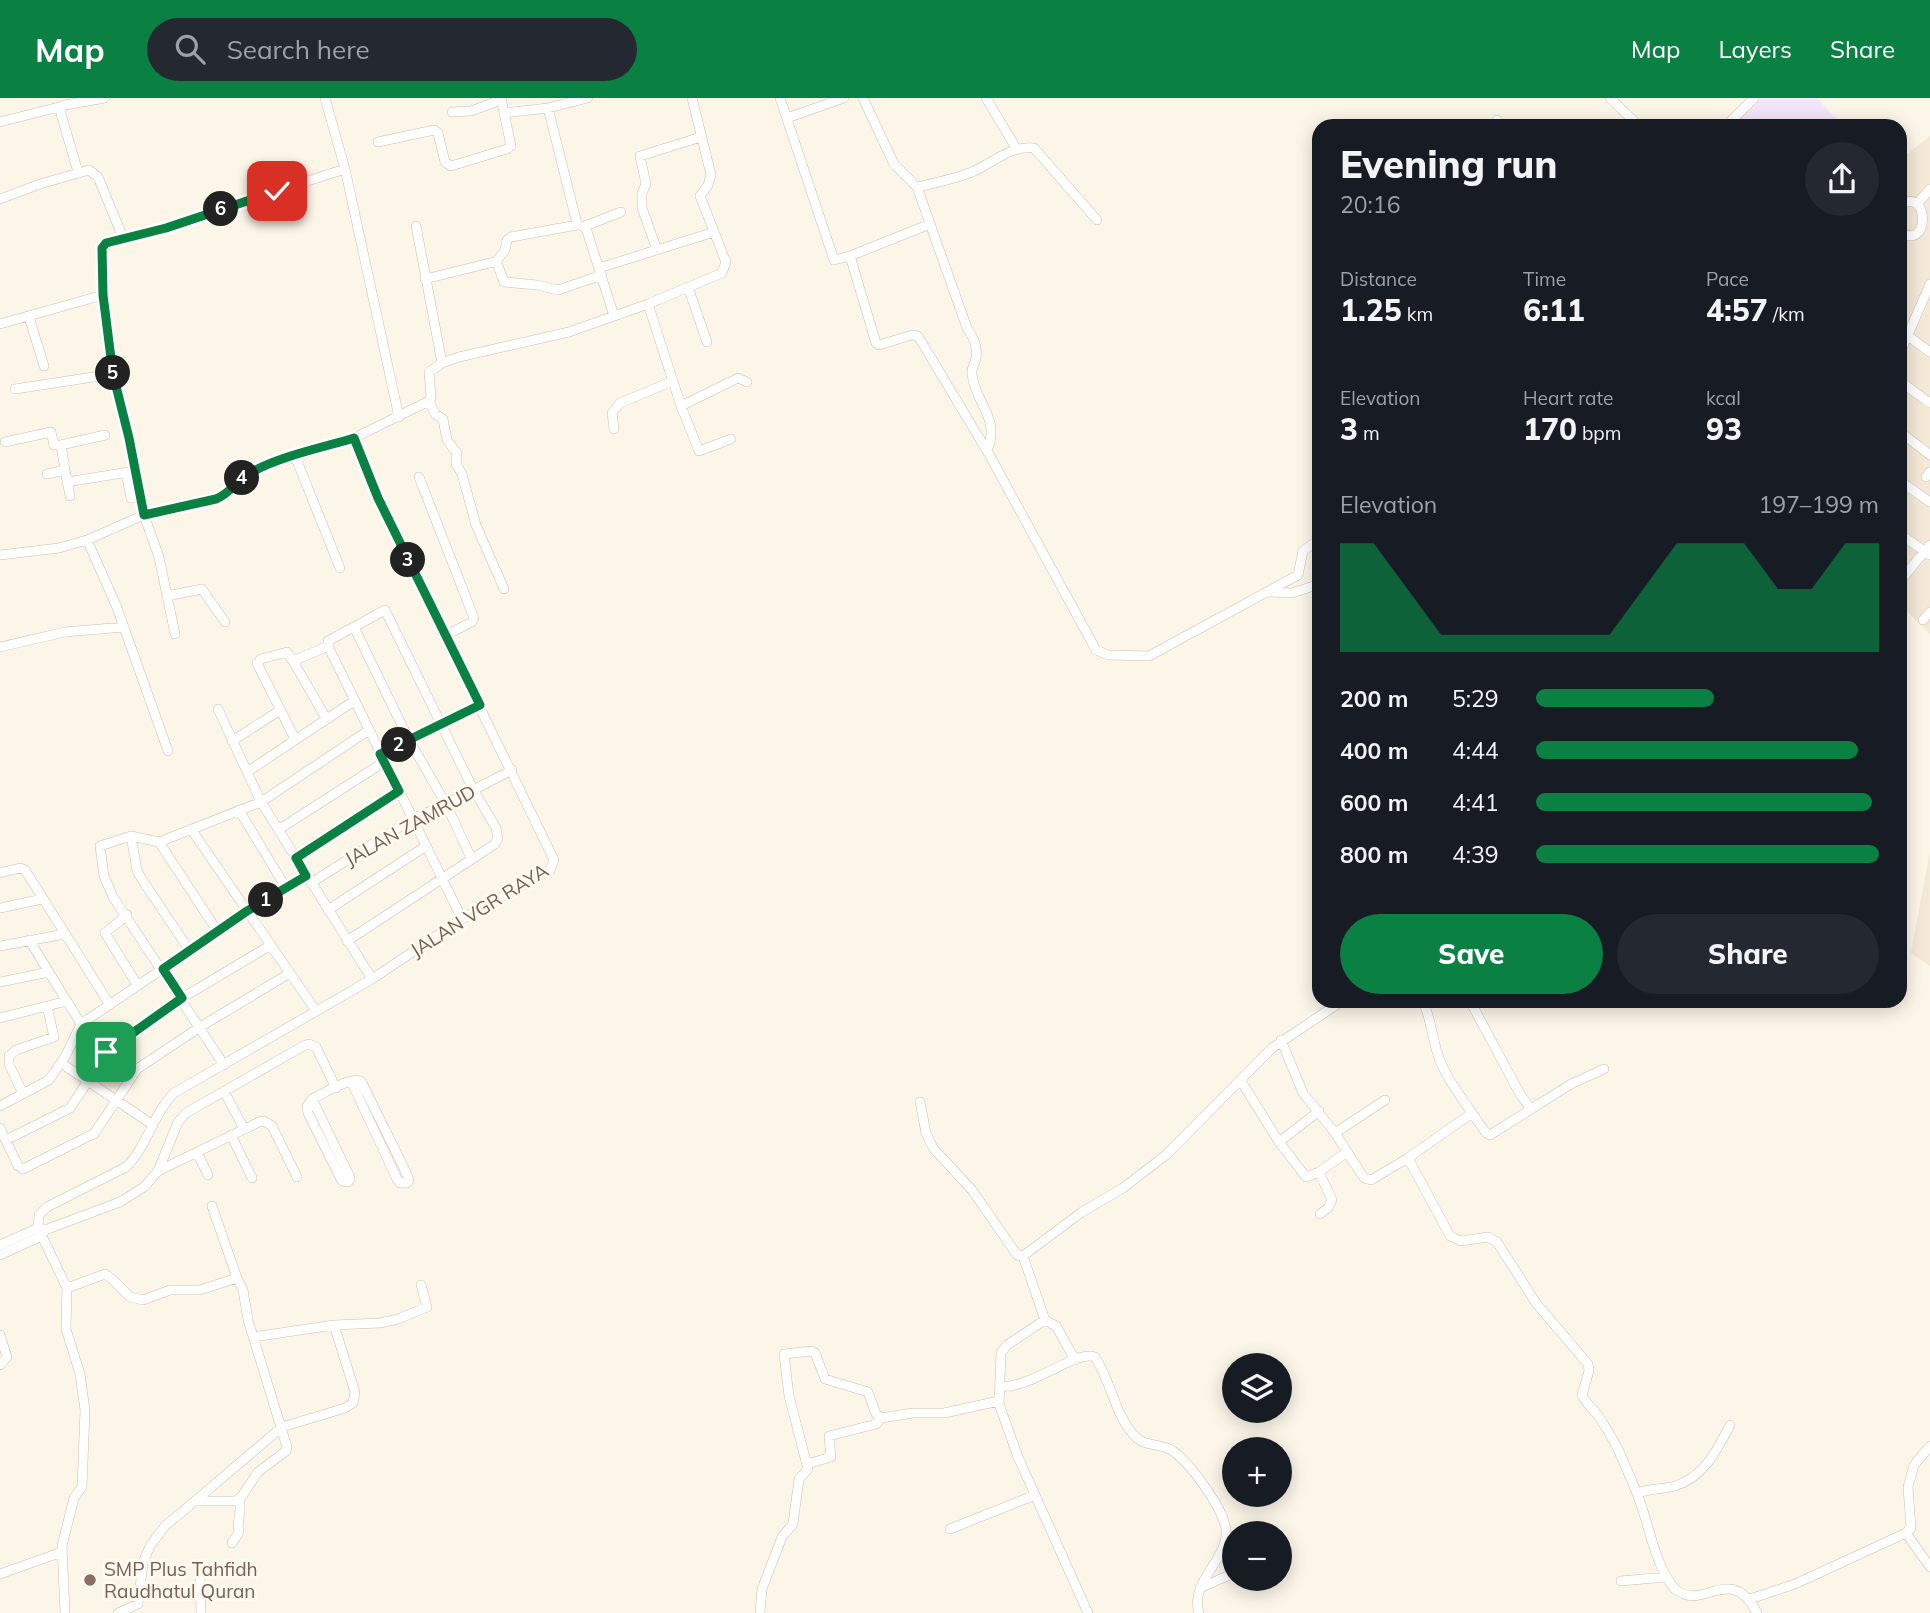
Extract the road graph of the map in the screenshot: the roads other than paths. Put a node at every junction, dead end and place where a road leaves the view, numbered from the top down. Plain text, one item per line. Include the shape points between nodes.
1 (105, 98) edge
2 (325, 98) edge
3 (588, 98) edge
4 (692, 98) edge
5 (780, 98) edge
6 (844, 98) edge
7 (863, 98) edge
8 (986, 98) edge
9 (1610, 98) edge
10 (501, 99) edge
11 (1749, 100) edge
12 (59, 107) junction
13 (548, 108) junction
14 (452, 113) dead end
15 (504, 113) junction
16 (787, 118) junction
17 (1632, 119) edge
18 (1732, 119) edge
19 (0, 122) edge
20 (701, 137) junction
21 (379, 142) dead end
22 (1016, 148) junction
23 (345, 169) junction
24 (78, 172) junction
25 (917, 187) junction
26 (1930, 189) edge
27 (0, 199) edge
28 (1907, 202) edge
29 (1919, 204) junction
30 (621, 212) dead end
31 (1097, 220) dead end
32 (930, 224) junction
33 (416, 226) dead end
34 (581, 226) junction
35 (714, 232) junction
36 (1927, 232) edge
37 (1907, 235) edge
38 (124, 240) junction
39 (657, 250) junction
40 (850, 256) junction
41 (496, 262) junction
42 (601, 272) junction
43 (425, 279) junction
44 (1930, 284) edge
45 (688, 287) junction
46 (103, 295) junction
47 (1927, 299) edge
48 (648, 304) junction
49 (614, 316) junction
50 (29, 317) junction
51 (0, 324) edge
52 (1908, 335) joint
53 (707, 342) dead end
54 (1930, 352) edge
55 (442, 363) junction
56 (44, 366) dead end
57 (113, 374) junction
58 (673, 382) junction
59 (747, 383) dead end
60 (1907, 386) edge
61 (15, 389) dead end
62 (429, 401) junction
63 (1930, 403) edge
64 (681, 406) junction
65 (398, 417) junction
66 (614, 429) dead end
67 (106, 435) dead end
68 (354, 438) junction
69 (1907, 438) edge
70 (731, 439) dead end
71 (5, 442) dead end
72 (61, 445) junction
73 (987, 451) junction
74 (1930, 455) edge
75 (295, 456) junction
76 (65, 470) junction
77 (131, 472) junction
78 (47, 474) dead end
79 (419, 477) dead end
80 (67, 482) junction
81 (1907, 486) edge
82 (70, 496) dead end
83 (1930, 502) edge
84 (144, 515) junction
85 (1907, 538) edge
86 (88, 540) junction
87 (1312, 545) edge
88 (1928, 550) edge
89 (0, 555) edge
90 (340, 568) dead end
91 (1907, 573) edge
92 (1312, 587) edge
93 (504, 589) dead end
94 (1267, 592) junction
95 (167, 596) junction
96 (1930, 612) edge
97 (1923, 620) dead end
98 (225, 622) dead end
99 (124, 627) junction
100 (354, 627) junction
101 (174, 634) dead end
102 (446, 635) junction
103 (328, 646) junction
104 (0, 647) edge
105 (293, 661) junction
106 (354, 701) junction
107 (480, 705) junction
108 (218, 709) dead end
109 (279, 711) junction
110 (326, 718) junction
111 (441, 724) junction
112 (369, 730) junction
113 (295, 739) junction
114 (409, 740) junction
115 (232, 741) junction
116 (168, 751) dead end
117 (382, 758) junction
118 (512, 770) junction
119 (247, 772) junction
120 (473, 789) junction
121 (399, 791) junction
122 (261, 802) junction
123 (446, 804) junction
124 (239, 810) junction
125 (412, 819) junction
126 (191, 829) junction
127 (278, 830) junction
128 (131, 836) junction
129 (159, 842) junction
130 (426, 846) junction
131 (296, 858) junction
132 (471, 858) junction
133 (0, 873) edge
134 (442, 878) junction
135 (308, 880) junction
136 (286, 888) junction
137 (42, 899) junction
138 (0, 908) edge
139 (247, 911) junction
140 (328, 911) junction
141 (127, 915) junction
142 (462, 919) junction
143 (218, 932) junction
144 (65, 934) junction
145 (29, 940) junction
146 (348, 941) junction
147 (271, 945) junction
148 (0, 946) edge
149 (190, 951) junction
150 (163, 969) junction
151 (49, 972) junction
152 (290, 973) junction
153 (372, 979) junction
154 (0, 982) edge
155 (138, 986) junction
156 (182, 998) junction
157 (67, 1001) junction
158 (110, 1005) junction
159 (47, 1006) junction
160 (1331, 1008) edge
161 (1426, 1008) edge
162 (1474, 1008) edge
163 (316, 1011) junction
164 (0, 1018) edge
165 (81, 1024) junction
166 (200, 1027) junction
167 (1281, 1040) junction
168 (61, 1063) junction
169 (224, 1065) junction
170 (1604, 1069) dead end
171 (1241, 1081) junction
172 (89, 1082) junction
173 (351, 1082) junction
174 (336, 1088) junction
175 (224, 1091) junction
176 (23, 1094) junction
177 (312, 1100) junction
178 (1385, 1100) dead end
179 (117, 1101) junction
180 (920, 1102) dead end
181 (0, 1106) edge
182 (1531, 1109) junction
183 (1319, 1111) junction
184 (1472, 1113) junction
185 (153, 1125) junction
186 (0, 1128) edge
187 (243, 1129) junction
188 (1335, 1133) junction
189 (231, 1135) junction
190 (6, 1140) junction
191 (1279, 1142) junction
192 (197, 1152) junction
193 (1347, 1152) junction
194 (1408, 1158) junction
195 (158, 1171) junction
196 (1319, 1172) junction
197 (208, 1175) dead end
198 (297, 1177) dead end
199 (252, 1178) dead end
200 (212, 1206) dead end
201 (1320, 1214) dead end
202 (41, 1231) junction
203 (0, 1245) edge
204 (0, 1255) edge
205 (1023, 1256) junction
206 (237, 1278) junction
207 (421, 1285) dead end
208 (67, 1286) junction
209 (1045, 1320) junction
210 (334, 1325) junction
211 (0, 1335) edge
212 (253, 1337) junction
213 (1075, 1360) junction
214 (0, 1365) edge
215 (1001, 1385) junction
216 (999, 1401) junction
217 (881, 1418) junction
218 (1730, 1425) dead end
219 (282, 1427) junction
220 (1930, 1446) edge
221 (807, 1464) junction
222 (1637, 1493) junction
223 (1035, 1495) junction
224 (239, 1499) junction
225 (195, 1501) junction
226 (950, 1529) dead end
227 (1906, 1533) junction
228 (232, 1543) dead end
229 (62, 1552) junction
230 (1930, 1566) edge
231 (0, 1574) edge
232 (200, 1577) dead end
233 (1666, 1577) junction
234 (1222, 1578) edge
235 (1621, 1581) dead end
236 (1200, 1588) junction
237 (1750, 1599) junction
238 (65, 1613) edge
239 (118, 1613) edge
240 (201, 1613) edge
241 (760, 1613) edge
242 (1088, 1613) edge
243 (1199, 1613) edge
244 (1757, 1613) edge

1 - 12 street
2 - 23 street
3 - 13 street
4 - 20 street
5 - 16 street
6 - 16 street
7 - 25 street via 894,164
8 - 22 street
9 - 17 street
10 - 14 street via 477,110
10 - 15 street
11 - 18 street
12 - 19 street
12 - 24 street
13 - 15 street
13 - 34 street
15 - 21 street via 511,146 451,166 445,162 434,130
16 - 40 street via 834,260
20 - 35 street via 711,175 700,196
20 - 39 street via 640,156 646,184 642,208
22 - 25 street via 969,173
22 - 31 street via 1038,150
23 - 38 street
23 - 65 street
24 - 27 street
24 - 38 street via 89,170 99,177
25 - 32 street
26 - 29 street
28 - 29 street
29 - 36 street via 1927,215
30 - 34 street
32 - 40 street
32 - 73 street via 974,340 976,360 971,372 993,431
33 - 43 street
34 - 41 street via 511,237
34 - 42 street
35 - 39 street
35 - 45 street via 726,262 724,271
36 - 37 street
38 - 46 street via 102,248
39 - 42 street
40 - 73 street via 877,344 918,336
41 - 42 street via 504,282 558,290
41 - 43 street
42 - 49 street
43 - 55 street
44 - 47 street
45 - 48 street
45 - 53 street
46 - 50 street
46 - 57 street
47 - 52 street
48 - 49 street
48 - 58 street
49 - 55 street via 569,332
50 - 51 street
50 - 56 street
52 - 54 street
55 - 62 street via 429,372
57 - 61 street
57 - 77 street
58 - 64 street
58 - 66 street via 620,403 612,413
59 - 64 street via 738,378
60 - 63 street
62 - 65 street
62 - 93 street via 443,419 447,440 458,454 456,464 476,525
64 - 70 street via 699,452
65 - 68 street
67 - 72 street
68 - 75 street
68 - 102 street, JALAN VGR RAYA via 378,498
69 - 74 street
71 - 72 street via 51,432 54,445
72 - 76 street
73 - 94 street via 1099,652 1149,656
75 - 84 street via 250,473 225,496
75 - 90 street
76 - 78 street
76 - 80 street
77 - 80 street
77 - 84 street
79 - 102 street via 474,618
80 - 82 street
81 - 83 street
84 - 86 street
84 - 95 street
85 - 88 street
86 - 89 street via 46,551
86 - 99 street
87 - 94 street via 1303,551 1298,575
88 - 91 street
92 - 94 street via 1292,593
95 - 98 street via 202,589
95 - 101 street
96 - 97 street
99 - 104 street via 65,632
99 - 116 street
100 - 103 street via 328,641
100 - 111 street via 385,610
100 - 114 street
102 - 107 street, JALAN VGR RAYA
103 - 105 street
103 - 106 street
105 - 109 street via 287,652 257,661
105 - 110 street
106 - 110 street
106 - 112 street
107 - 111 street
107 - 118 street, JALAN VGR RAYA
108 - 115 street
109 - 113 street
109 - 115 street
110 - 113 street
111 - 114 street
111 - 120 street
112 - 117 street
112 - 122 street
113 - 119 street
114 - 117 street
114 - 123 street
115 - 119 street
117 - 121 street
117 - 127 street
118 - 120 street, JALAN ZAMRUD
118 - 142 street, JALAN VGR RAYA via 554,865
119 - 122 street
120 - 123 street, JALAN ZAMRUD
120 - 132 street via 498,838
121 - 125 street
121 - 131 street
122 - 124 street
122 - 127 street
123 - 125 street, JALAN ZAMRUD
123 - 132 street
124 - 126 street
124 - 136 street
125 - 130 street
125 - 135 street, JALAN ZAMRUD
126 - 129 street
126 - 139 street
127 - 131 street
128 - 129 street
128 - 141 street via 100,848 104,876
128 - 149 street via 141,878
129 - 143 street
130 - 134 street
130 - 140 street
131 - 135 street
132 - 134 street
133 - 137 street via 25,870
134 - 142 street
134 - 146 street
135 - 136 street, JALAN ZAMRUD
135 - 140 street
136 - 139 street, JALAN ZAMRUD
137 - 138 street
137 - 144 street
139 - 143 street, JALAN ZAMRUD
139 - 147 street
140 - 146 street
141 - 150 street
141 - 155 street via 105,933
142 - 153 street, JALAN VGR RAYA
143 - 149 street, JALAN ZAMRUD
144 - 145 street
144 - 158 street
145 - 148 street
145 - 151 street
146 - 153 street
147 - 152 street
147 - 156 street
149 - 150 street, JALAN ZAMRUD
150 - 155 street, JALAN ZAMRUD
150 - 156 street
151 - 154 street
151 - 157 street
152 - 163 street
152 - 166 street
153 - 163 street, JALAN VGR RAYA
155 - 158 street, JALAN ZAMRUD
156 - 166 street
156 - 172 street via 111,1046
157 - 159 street
157 - 165 street
158 - 165 street, JALAN ZAMRUD
159 - 164 street
159 - 176 street via 54,1037 9,1056
160 - 167 street
161 - 184 street via 1444,1071
162 - 182 street
163 - 169 street, JALAN VGR RAYA
165 - 168 street, JALAN ZAMRUD
166 - 169 street
166 - 179 street via 137,1069
167 - 171 street
167 - 183 street via 1299,1086
168 - 172 street
168 - 176 street, JALAN ZAMRUD via 47,1082
169 - 185 street, JALAN VGR RAYA via 174,1093
170 - 182 street
171 - 191 street
171 - 205 street via 1166,1156
172 - 179 street
172 - 190 street via 70,1108
173 - 173 street via 364,1084 404,1167 407,1183 397,1179
173 - 174 street
174 - 175 street via 319,1051 309,1044
174 - 177 street
175 - 187 street
175 - 195 street via 182,1117
176 - 181 street, JALAN ZAMRUD
177 - 177 street via 308,1113 342,1181 348,1182 349,1175
178 - 188 street
179 - 185 street
179 - 190 street via 94,1134 25,1168 18,1166
180 - 205 street via 933,1148 972,1190 1017,1255
182 - 184 street via 1490,1135
183 - 188 street
183 - 191 street
184 - 194 street
185 - 202 street, JALAN VGR RAYA via 130,1163 119,1172 47,1207 39,1215
186 - 190 street
187 - 189 street
187 - 198 street via 269,1122
188 - 193 street
189 - 192 street
189 - 199 street
191 - 196 street via 1306,1177
192 - 195 street
192 - 197 street
193 - 194 street via 1364,1178 1371,1180
193 - 196 street
194 - 222 street via 1450,1236 1461,1241 1488,1237 1497,1242 1536,1303 1585,1359 1589,1371 1582,1395 1604,1424
195 - 202 street via 126,1198
196 - 201 street via 1332,1200
200 - 206 street
202 - 203 street
202 - 204 street
202 - 208 street
205 - 209 street
206 - 208 street via 200,1290 170,1290 144,1300 130,1297 105,1274
206 - 212 street
207 - 210 street via 425,1310 380,1323
208 - 229 street via 66,1329 85,1410 82,1487 74,1498
209 - 213 street via 1056,1326
209 - 215 street via 1003,1349
210 - 212 street
210 - 219 street via 355,1392 353,1403
211 - 214 street via 7,1357
212 - 219 street
213 - 215 street via 1009,1387
213 - 236 street via 1095,1357 1132,1433 1140,1441 1168,1448 1189,1465 1224,1519 1225,1540
215 - 216 street
216 - 217 street via 944,1413
216 - 223 street
217 - 221 street via 876,1424 829,1436 831,1457
217 - 221 street via 868,1392 825,1379 815,1353 785,1352 789,1396
218 - 222 street via 1694,1478
219 - 224 street via 286,1451 258,1472
219 - 225 street
220 - 227 street via 1914,1465 1907,1494 1911,1528
221 - 241 street via 796,1489 793,1524 782,1537 762,1589
222 - 233 street
223 - 226 street
223 - 242 street
224 - 225 street
224 - 228 street via 239,1532
225 - 239 street via 165,1526 150,1546 138,1604
227 - 230 street
227 - 237 street via 1795,1584
229 - 231 street
229 - 238 street
232 - 240 street
233 - 235 street
233 - 237 street via 1689,1600 1728,1590
234 - 236 street
236 - 243 street
237 - 244 street

